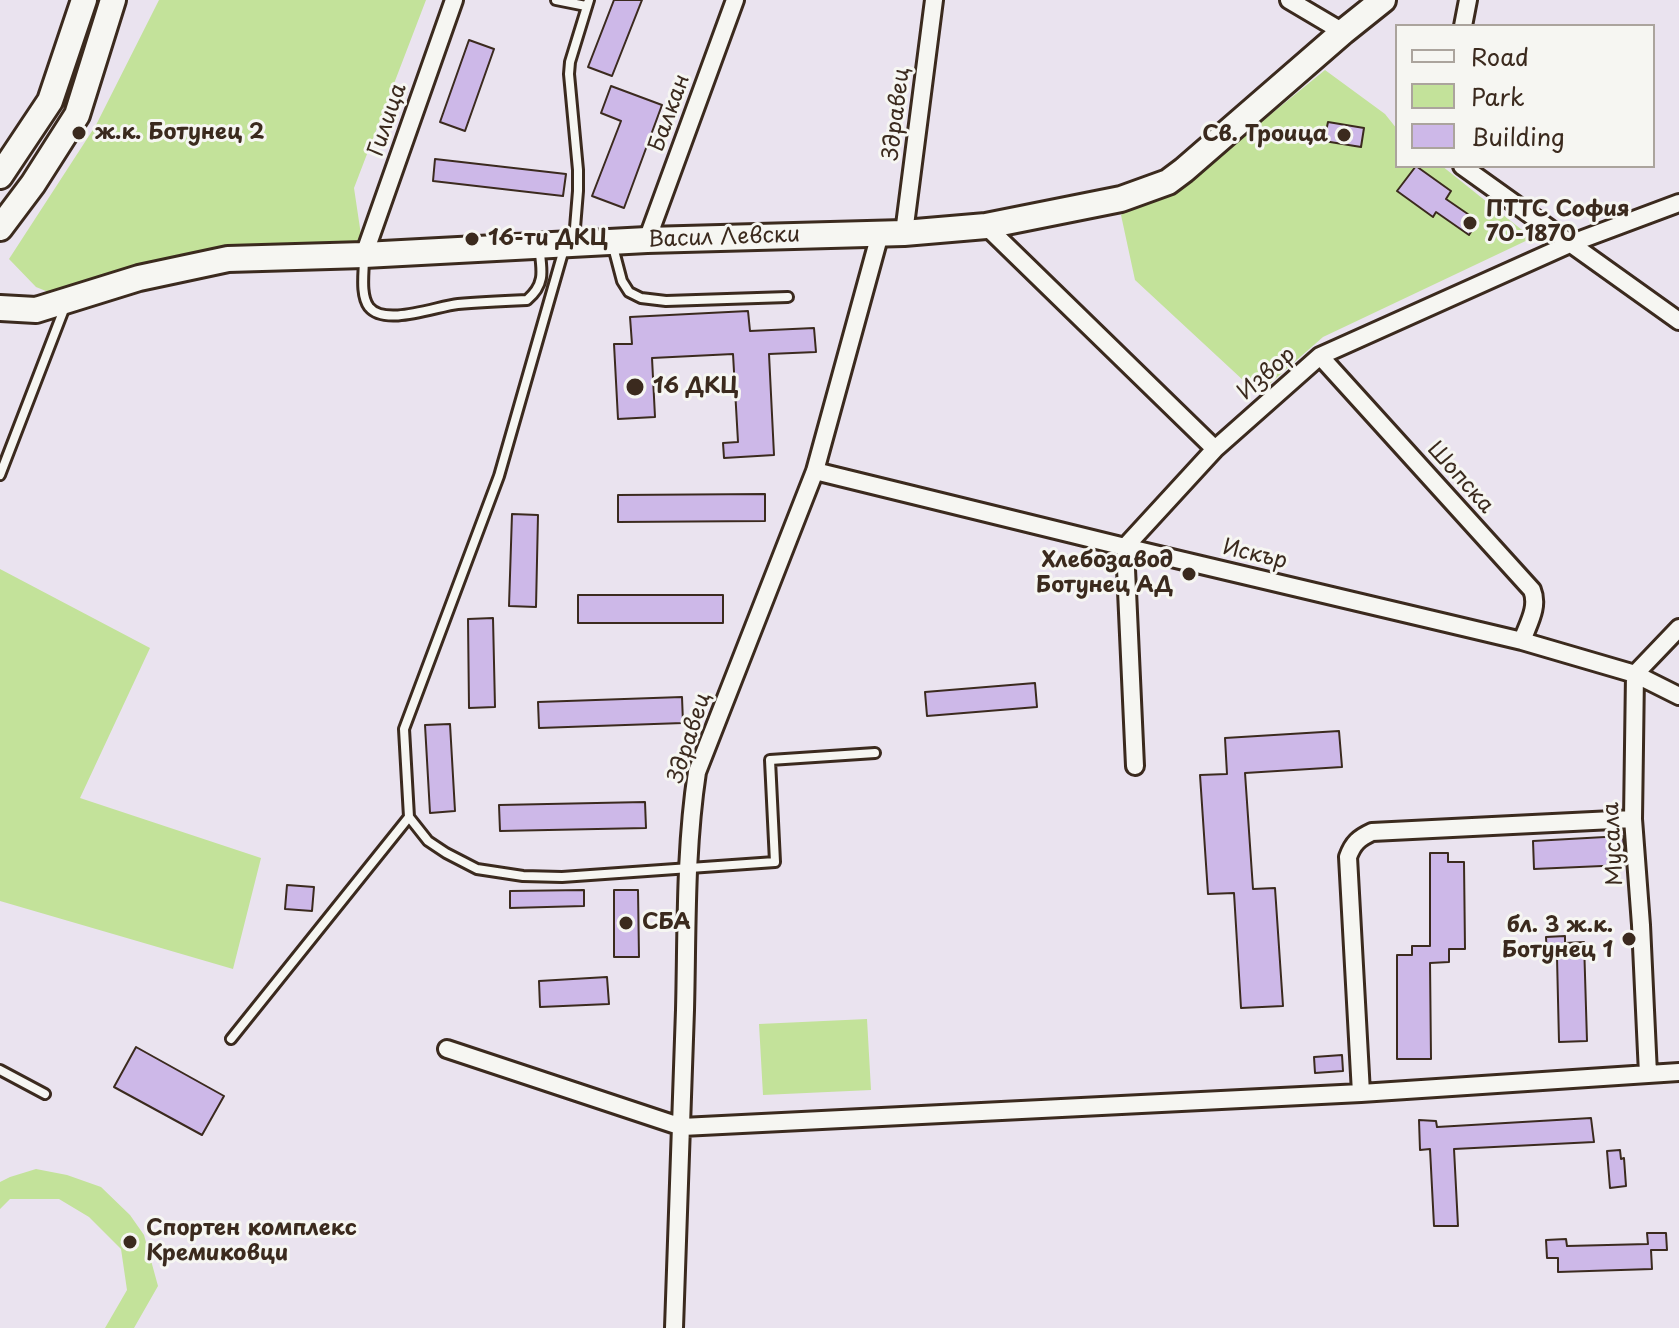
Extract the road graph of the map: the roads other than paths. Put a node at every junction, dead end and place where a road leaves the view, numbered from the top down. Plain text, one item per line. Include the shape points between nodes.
1 (84, 0) edge
2 (113, 0) edge
3 (454, 0) edge
4 (556, 0) edge
5 (735, 0) edge
6 (934, 0) edge
7 (1289, 0) edge
8 (1383, 0) edge
9 (1468, 0) edge
10 (588, 3) edge
11 (1463, 24) edge
12 (1343, 32) junction
13 (1465, 168) edge
14 (0, 176) edge
15 (1679, 203) edge
16 (986, 226) junction
17 (0, 228) edge
18 (904, 233) junction
19 (880, 234) junction
20 (647, 240) junction
21 (611, 242) junction
22 (1572, 243) junction
23 (570, 244) junction
24 (539, 246) junction
25 (364, 255) junction
26 (788, 297) dead end
27 (68, 300) junction
28 (0, 308) edge
29 (1679, 321) edge
30 (1320, 356) junction
31 (1215, 449) junction
32 (815, 471) junction
33 (0, 475) edge
34 (1125, 547) junction
35 (1679, 628) edge
36 (1522, 641) junction
37 (1635, 674) junction
38 (1679, 696) edge
39 (875, 753) dead end
40 (1135, 766) dead end
41 (409, 817) junction
42 (1633, 819) junction
43 (688, 867) junction
44 (231, 1039) dead end
45 (447, 1049) dead end
46 (0, 1070) edge
47 (1679, 1072) edge
48 (1648, 1074) junction
49 (1361, 1093) junction
50 (45, 1094) dead end
51 (682, 1127) junction
52 (674, 1328) edge

1 - 14 street via 50,101
2 - 17 street via 77,115
3 - 25 street, Гилица
4 - 10 lane
5 - 20 street, Балкан
6 - 18 street, Здравец
7 - 12 street
8 - 12 street, Васил Левски
9 - 11 street
10 - 23 lane via 569,74 578,170
12 - 16 street, Васил Левски via 1168,182 1121,199
13 - 22 street
15 - 22 street, Извор
16 - 18 street, Васил Левски
16 - 31 street
18 - 19 street, Васил Левски
19 - 20 street, Васил Левски
19 - 32 street, Здравец
20 - 21 street, Васил Левски
21 - 23 street, Васил Левски
21 - 26 lane via 622,281 641,298
22 - 29 street
22 - 30 street, Извор
23 - 24 street, Васил Левски
23 - 41 lane via 499,476 404,729
24 - 25 street, Васил Левски
24 - 25 lane via 541,280 527,300 455,304 410,314 380,315 370,308 364,298
25 - 27 street, Васил Левски via 228,259
27 - 28 street, Васил Левски via 36,310
27 - 33 lane
30 - 31 street, Извор
30 - 36 street, Шопска via 1532,590 1534,608
31 - 34 street, Извор
32 - 34 street, Искър
32 - 43 street, Здравец via 697,772
34 - 36 street, Искър
34 - 40 street
35 - 37 street
36 - 37 street, Искър
37 - 38 street, Искър
37 - 42 street, Мусала
39 - 43 lane via 770,760 775,862
41 - 43 lane via 428,841 477,869 562,877
41 - 44 lane
42 - 48 street, Мусала
42 - 49 street via 1372,832 1352,845 1348,857
43 - 51 street, Здравец
45 - 51 street
46 - 50 lane
47 - 48 street
48 - 49 street
49 - 51 street
51 - 52 street, Здравец

